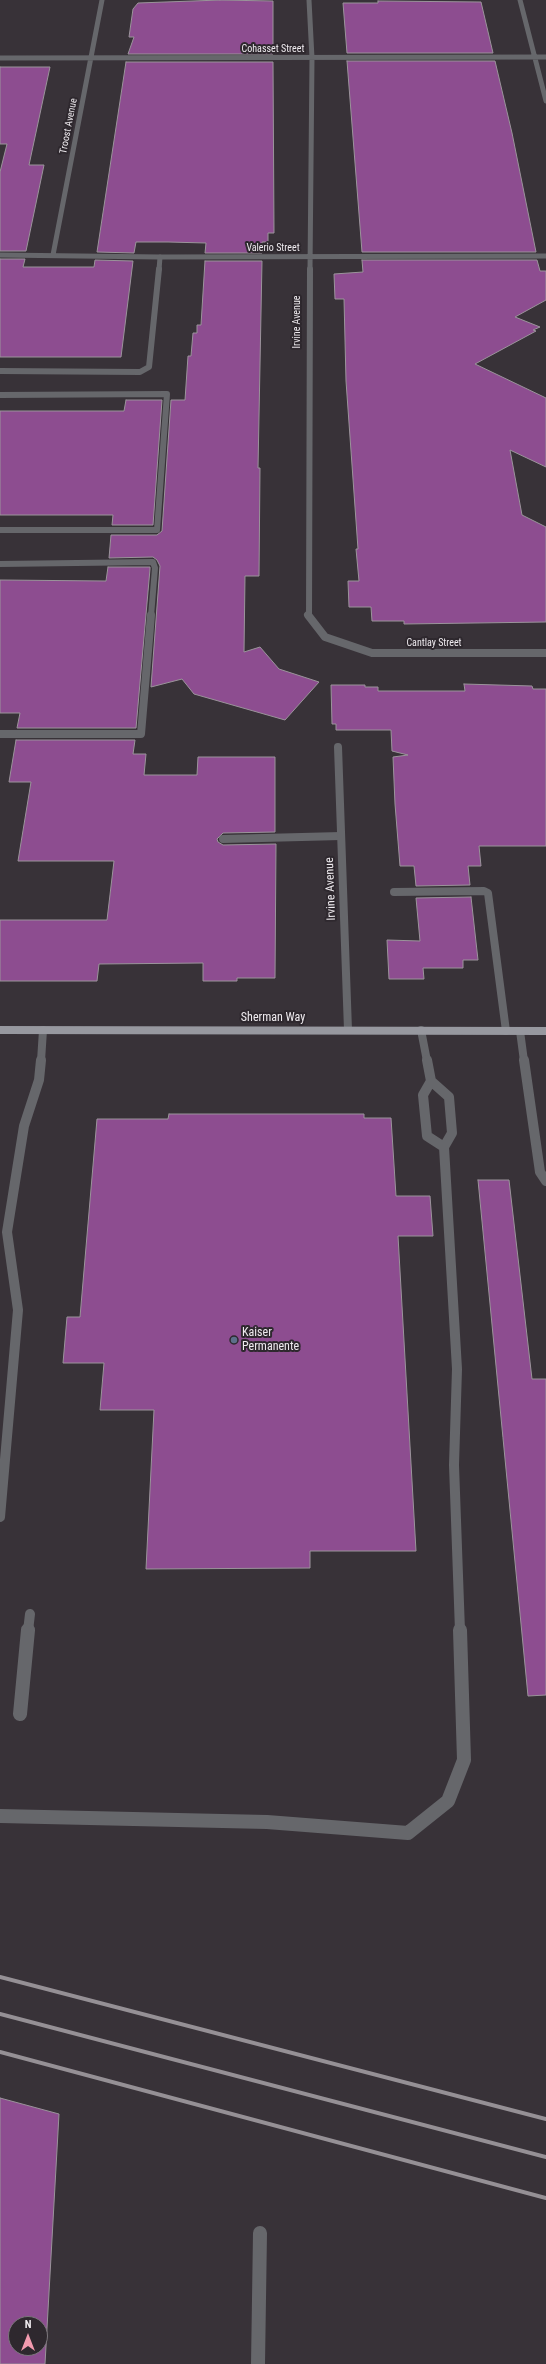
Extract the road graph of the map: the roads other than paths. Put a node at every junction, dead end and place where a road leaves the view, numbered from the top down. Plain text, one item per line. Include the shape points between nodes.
1 (102, 0) edge
2 (309, 0) edge
3 (520, 0) edge
4 (536, 57) junction
5 (546, 57) edge
6 (0, 58) edge
7 (92, 58) junction
8 (312, 58) junction
9 (546, 101) edge
10 (0, 255) edge
11 (53, 255) junction
12 (546, 256) edge
13 (160, 257) junction
14 (309, 257) junction
15 (0, 371) edge
16 (0, 395) edge
17 (0, 530) edge
18 (0, 564) edge
19 (325, 637) joint
20 (546, 653) edge
21 (0, 734) edge
22 (338, 748) dead end
23 (341, 836) junction
24 (223, 838) dead end
25 (394, 892) dead end
26 (0, 1030) edge
27 (43, 1030) junction
28 (348, 1030) junction
29 (421, 1030) junction
30 (506, 1031) junction
31 (520, 1031) junction
32 (546, 1031) edge
33 (431, 1082) junction
34 (444, 1147) junction
35 (546, 1181) edge
36 (0, 1517) edge
37 (30, 1614) dead end
38 (20, 1714) dead end
39 (0, 1816) edge
40 (260, 2233) dead end
41 (258, 2364) edge

1 - 7 street, Troost Avenue
2 - 8 street, Irvine Avenue
3 - 4 street
4 - 5 street, Cohasset Street
4 - 8 street, Cohasset Street
4 - 9 street
6 - 7 street, Cohasset Street
7 - 8 street, Cohasset Street
7 - 11 street, Troost Avenue
8 - 14 street, Irvine Avenue
10 - 11 street, Valerio Street
11 - 13 street, Valerio Street
12 - 14 street, Valerio Street
13 - 14 street, Valerio Street
13 - 15 street via 149,367 140,372
14 - 19 street, Irvine Avenue via 307,614
16 - 17 street via 167,394 157,530
18 - 21 street via 153,562 155,568 141,734
19 - 20 street, Cantlay Street via 372,653
22 - 23 street, Irvine Avenue
23 - 24 street
23 - 28 street, Irvine Avenue
25 - 30 street via 488,893
26 - 27 main road, Sherman Way
27 - 28 main road, Sherman Way
27 - 36 street via 39,1080 24,1126 7,1232 18,1310
28 - 29 main road, Sherman Way
29 - 30 main road, Sherman Way
29 - 33 street
30 - 31 main road, Sherman Way
31 - 32 main road, Sherman Way
31 - 35 street via 540,1172
33 - 34 street via 449,1097 452,1133
33 - 34 street via 423,1095 427,1136
34 - 39 street via 457,1369 454,1466 464,1760 448,1801 408,1833 267,1822
37 - 38 street
40 - 41 street

